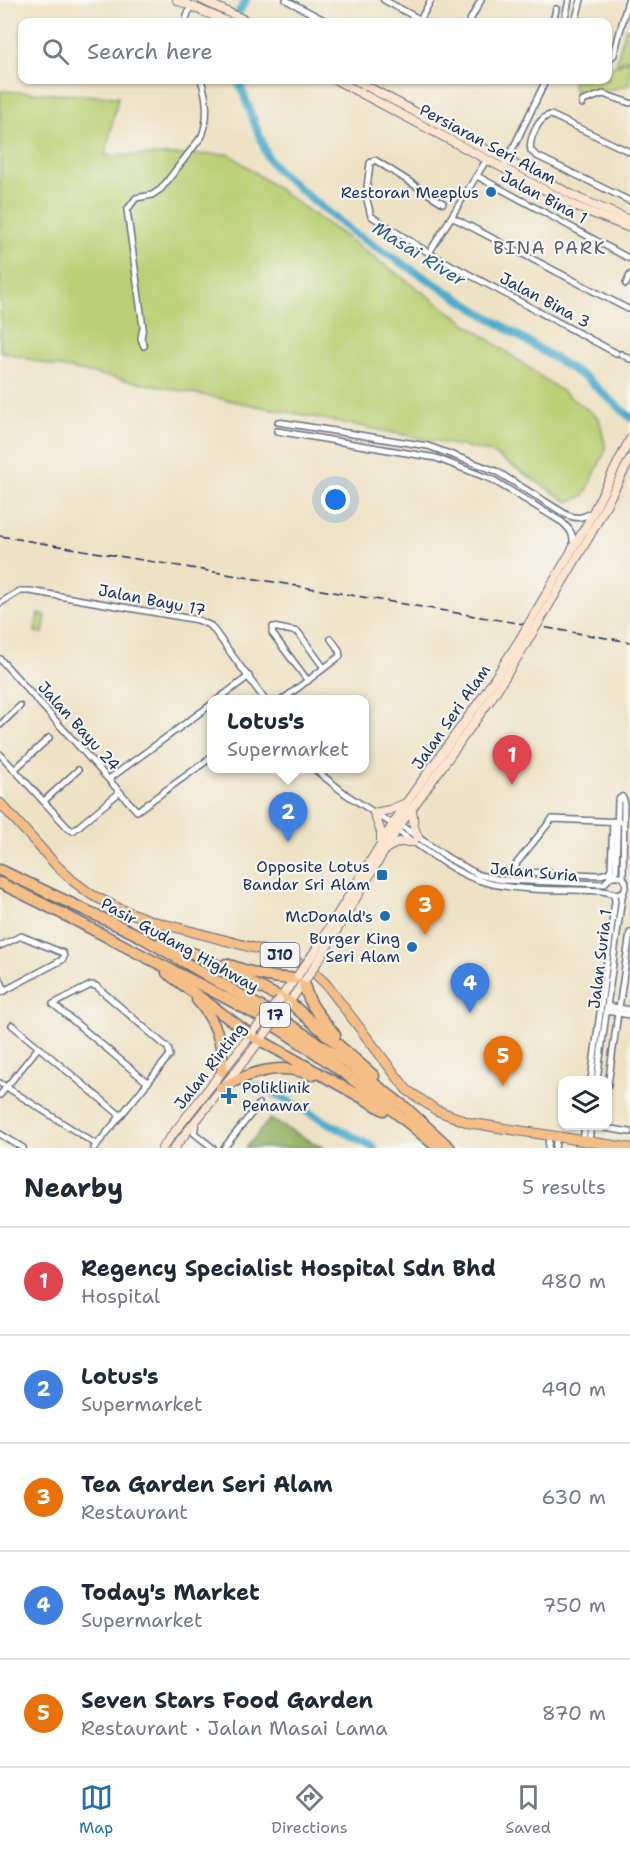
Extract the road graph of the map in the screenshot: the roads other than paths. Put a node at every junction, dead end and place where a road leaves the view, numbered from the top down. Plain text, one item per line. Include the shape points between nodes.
1 (177, 0) edge
2 (202, 0) edge
3 (286, 0) edge
4 (384, 0) edge
5 (431, 0) edge
6 (481, 0) edge
7 (569, 0) edge
8 (581, 0) edge
9 (628, 0) edge
10 (191, 5) junction
11 (218, 5) edge
12 (556, 9) dead end
13 (186, 18) edge
14 (219, 18) edge
15 (241, 18) edge
16 (320, 18) edge
17 (415, 18) edge
18 (422, 18) edge
19 (471, 18) edge
20 (555, 18) edge
21 (565, 18) edge
22 (576, 18) edge
23 (622, 24) junction
24 (630, 24) edge
25 (612, 57) edge
26 (202, 84) edge
27 (344, 84) edge
28 (362, 84) edge
29 (544, 84) edge
30 (630, 103) edge
31 (582, 104) dead end
32 (630, 152) edge
33 (487, 159) junction
34 (505, 164) junction
35 (477, 176) junction
36 (630, 201) edge
37 (443, 203) dead end
38 (452, 217) junction
39 (630, 220) edge
40 (630, 228) edge
41 (429, 253) junction
42 (630, 258) edge
43 (630, 275) edge
44 (626, 284) dead end
45 (628, 309) dead end
46 (144, 346) dead end
47 (630, 358) edge
48 (278, 422) dead end
49 (277, 431) dead end
50 (630, 439) edge
51 (630, 459) edge
52 (594, 510) junction
53 (573, 548) junction
54 (1, 601) edge
55 (538, 615) junction
56 (331, 639) dead end
57 (0, 659) edge
58 (324, 668) junction
59 (249, 676) junction
60 (308, 681) junction
61 (223, 695) edge
62 (262, 695) edge
63 (288, 695) edge
64 (20, 706) dead end
65 (207, 708) edge
66 (0, 725) edge
67 (49, 738) dead end
68 (0, 754) edge
69 (207, 761) edge
70 (14, 770) junction
71 (78, 770) dead end
72 (319, 773) edge
73 (109, 779) junction
74 (120, 792) junction
75 (44, 801) junction
76 (0, 803) edge
77 (409, 805) junction
78 (374, 813) junction
79 (618, 822) junction
80 (394, 825) junction
81 (416, 839) junction
82 (383, 847) junction
83 (0, 870) edge
84 (585, 874) junction
85 (623, 877) junction
86 (610, 878) junction
87 (0, 883) edge
88 (569, 883) junction
89 (623, 892) junction
90 (612, 893) junction
91 (630, 933) edge
92 (136, 934) junction
93 (0, 946) edge
94 (140, 954) junction
95 (195, 954) junction
96 (301, 978) junction
97 (0, 979) edge
98 (175, 979) junction
99 (2, 992) edge
100 (284, 1001) junction
101 (605, 1008) junction
102 (630, 1010) edge
103 (619, 1011) junction
104 (630, 1015) edge
105 (12, 1025) dead end
106 (257, 1035) junction
107 (38, 1048) junction
108 (349, 1052) junction
109 (222, 1071) junction
110 (592, 1076) edge
111 (598, 1076) edge
112 (609, 1076) edge
113 (0, 1083) edge
114 (148, 1083) junction
115 (6, 1087) junction
116 (221, 1088) junction
117 (346, 1089) junction
118 (0, 1095) edge
119 (259, 1104) dead end
120 (406, 1108) junction
121 (121, 1116) junction
122 (197, 1118) junction
123 (416, 1129) junction
124 (612, 1129) edge
125 (585, 1130) edge
126 (589, 1130) edge
127 (630, 1132) edge
128 (0, 1134) edge
129 (553, 1136) junction
130 (586, 1141) junction
131 (95, 1146) edge
132 (23, 1148) edge
133 (162, 1148) edge
134 (174, 1148) edge
135 (213, 1148) edge
136 (224, 1148) edge
137 (438, 1148) edge
138 (450, 1148) edge
139 (548, 1148) edge
140 (555, 1148) edge
141 (630, 1148) edge

1 - 10 main road
2 - 11 main road
3 - 16 street
4 - 17 street
5 - 18 street
6 - 19 street
7 - 21 street
8 - 22 street
9 - 23 street
10 - 13 street
10 - 14 main road
11 - 15 main road
12 - 20 street
23 - 24 street
23 - 25 street
26 - 46 street via 206,99 202,136 161,189 136,198 127,210
27 - 33 main road, Persiaran Seri Alam
28 - 34 main road, Persiaran Seri Alam
29 - 34 street
30 - 31 street via 603,93
32 - 36 street via 551,115 546,115 530,143 533,153
33 - 34 main road, Persiaran Seri Alam
33 - 35 street
34 - 39 main road, Persiaran Seri Alam
34 - 40 main road, Persiaran Seri Alam via 577,207
35 - 38 street
35 - 42 street, Jalan Bina 1
37 - 41 street, Jalan Bina 3 via 375,160 370,163 366,196 371,216
38 - 41 street
38 - 45 street
41 - 47 street, Jalan Bina 3
43 - 44 street
48 - 52 street via 428,446 496,471 567,515 583,517
49 - 53 street via 436,458 483,477 562,522 574,538
50 - 52 main road, Jalan Seri Alam
51 - 55 main road, Jalan Seri Alam via 592,532
52 - 53 main road, Jalan Seri Alam
53 - 55 main road, Jalan Seri Alam
54 - 59 street, Jalan Bayu 17 via 20,591 30,591 198,620 211,626
55 - 77 main road, Jalan Seri Alam, bridge via 491,699
56 - 58 street via 340,654
57 - 73 street, Jalan Bayu 24
58 - 60 street
58 - 60 street via 298,632 273,627 272,633
59 - 61 street
59 - 62 street, Jalan Bayu 17
60 - 63 street
64 - 66 street
65 - 73 street
67 - 70 street
68 - 70 street
69 - 74 street, Jalan Bayu 24 via 137,811
70 - 75 street
71 - 75 street
72 - 78 street
73 - 74 street, Jalan Bayu 24
74 - 75 street via 73,831
76 - 129 main road, J10 via 56,865 92,895 152,921 308,966 401,1083 436,1110 470,1123
77 - 78 main road
77 - 80 main road, Jalan Seri Alam
77 - 81 main road
78 - 80 street
78 - 82 main road
79 - 84 street via 611,869 600,875
79 - 84 street via 552,819 516,864 519,872
79 - 85 street
79 - 86 street via 616,871
80 - 81 street, Jalan Suria
80 - 82 main road, Jalan Seri Alam
81 - 82 main road
81 - 88 street, Jalan Suria via 479,874 502,880
81 - 90 street, Jalan Suria via 447,864 477,880 501,886
82 - 96 main road, Jalan Seri Alam, bridge
83 - 92 highway, Pasir Gudang Highway / 17
84 - 88 street via 582,880
85 - 86 street
85 - 89 street
86 - 88 street, Jalan Suria via 602,885
86 - 90 street via 607,887
87 - 94 highway, Pasir Gudang Highway / 17
89 - 90 street
89 - 101 street, Jalan Suria 1
90 - 101 street, Jalan Suria 1 via 615,901
91 - 103 street
92 - 95 highway
92 - 120 highway, Pasir Gudang Highway / 17 via 275,1015
93 - 99 street via 21,936 63,953 64,957
94 - 98 highway
94 - 123 highway, Pasir Gudang Highway / 17 via 269,1022 339,1069
95 - 96 highway via 264,976
95 - 100 highway
96 - 100 main road, Jalan Seri Alam
96 - 108 highway via 315,1008
97 - 99 street
98 - 106 highway
98 - 109 highway via 202,1005 219,1034
100 - 106 main road, Jalan Rinting, bridge
100 - 108 highway
101 - 103 street
101 - 110 street
101 - 111 street, Jalan Suria 1
102 - 103 street
103 - 104 street
103 - 112 street
105 - 107 street
106 - 109 main road, Jalan Rinting
106 - 116 main road, Jalan Rinting
106 - 117 highway
107 - 115 street
107 - 121 street
108 - 120 highway
109 - 133 main road, Jalan Rinting
113 - 115 street
114 - 114 street via 53,1004 96,986 168,1048 170,1055
114 - 121 street
115 - 118 street
115 - 131 street
116 - 117 highway via 258,1071 280,1069 304,1072
116 - 122 main road, Jalan Rinting
117 - 123 highway
119 - 136 street
120 - 138 highway, Pasir Gudang Highway / 17
121 - 131 street
122 - 134 main road, Jalan Rinting
122 - 135 street via 194,1133
123 - 137 highway, Pasir Gudang Highway / 17
124 - 127 street
125 - 130 street
126 - 130 street
128 - 132 street
129 - 130 main road, J10
129 - 139 street
129 - 140 street
130 - 141 main road, J10

